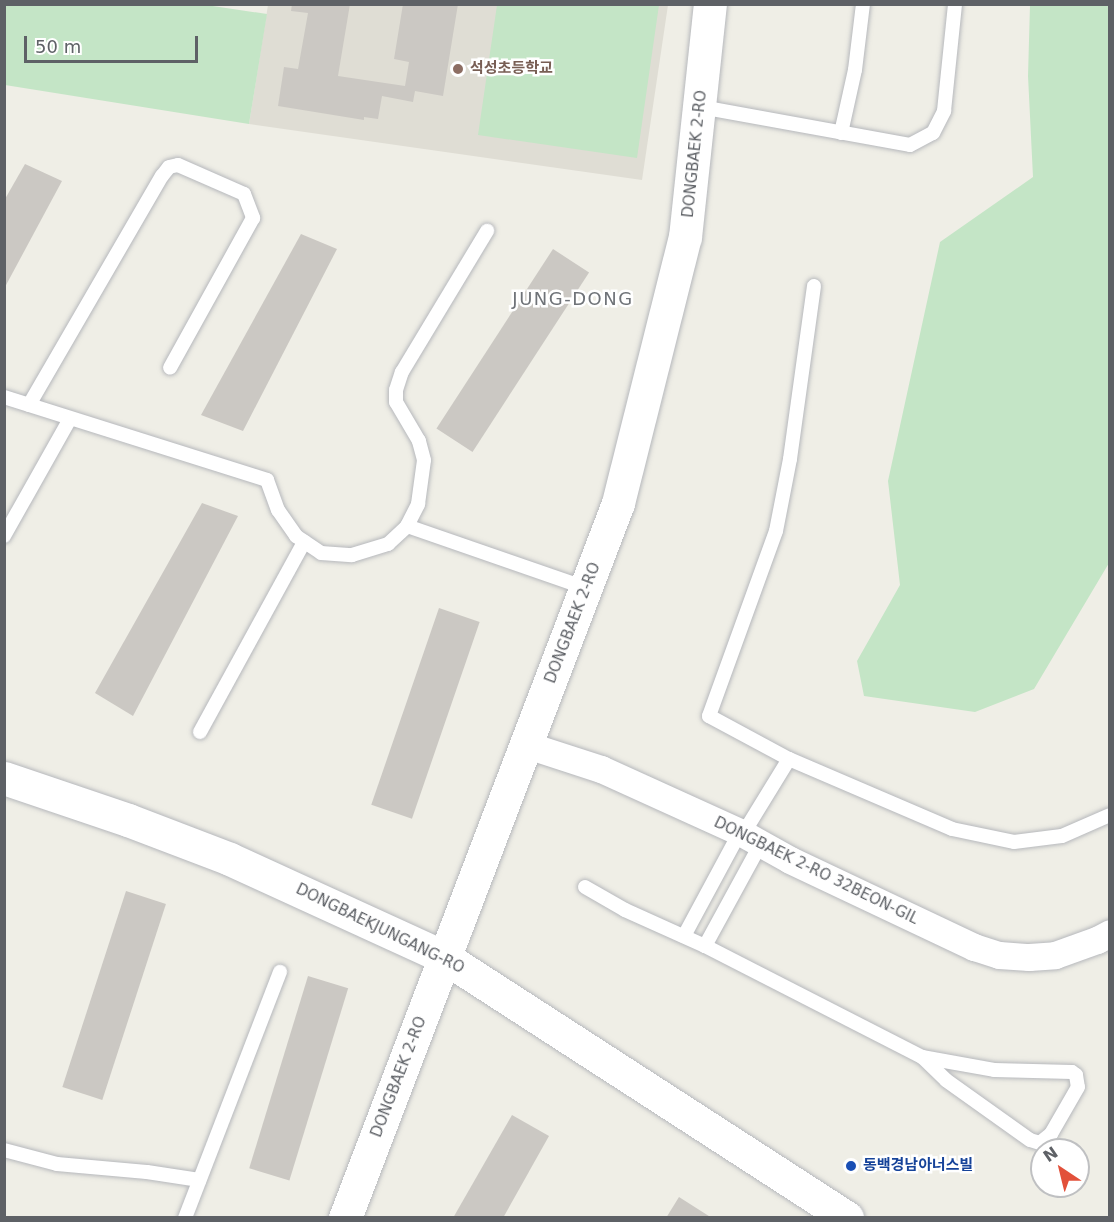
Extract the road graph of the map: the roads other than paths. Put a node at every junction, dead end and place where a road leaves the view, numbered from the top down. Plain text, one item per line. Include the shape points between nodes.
1 (710, 4) edge
2 (863, 4) edge
3 (955, 4) edge
4 (701, 107) junction
5 (842, 133) junction
6 (487, 231) dead end
7 (814, 286) dead end
8 (171, 368) dead end
9 (4, 397) edge
10 (29, 405) junction
11 (70, 419) junction
12 (407, 526) junction
13 (4, 536) edge
14 (304, 542) junction
15 (586, 588) junction
16 (200, 732) dead end
17 (527, 745) junction
18 (789, 759) junction
19 (4, 778) edge
20 (1110, 815) edge
21 (748, 837) junction
22 (585, 886) dead end
23 (1110, 933) edge
24 (684, 936) junction
25 (705, 946) junction
26 (444, 957) junction
27 (280, 972) dead end
28 (922, 1057) junction
29 (4, 1150) edge
30 (199, 1180) junction
31 (185, 1218) edge
32 (345, 1218) edge
33 (847, 1218) edge

1 - 4 street, DONGBAEK 2-RO
2 - 5 lane
3 - 5 lane via 944,111 933,133 910,145
4 - 5 lane
4 - 15 street, DONGBAEK 2-RO via 685,237 618,503
6 - 12 lane via 402,372 396,390 396,402 419,441 424,460 418,504
7 - 18 lane via 776,531 709,716
8 - 10 lane via 253,218 244,194 178,165 169,167 162,176
9 - 10 lane
10 - 11 lane
11 - 13 lane
11 - 14 lane via 267,480 278,510
12 - 14 lane via 388,544 352,555 321,552
12 - 15 lane
14 - 16 lane
15 - 17 street, DONGBAEK 2-RO
17 - 21 street, DONGBAEK 2-RO 32BEON-GIL via 601,769
17 - 26 street, DONGBAEK 2-RO
18 - 20 lane via 952,829 1014,842 1062,836
18 - 21 lane
19 - 26 street, DONGBAEKJUNGANG-RO via 230,859
21 - 23 street, DONGBAEK 2-RO 32BEON-GIL via 950,937 999,955 1055,955
21 - 24 lane
21 - 25 lane
22 - 24 lane via 625,910
24 - 25 lane
25 - 28 lane
26 - 32 street, DONGBAEK 2-RO
26 - 33 street, DONGBAEKJUNGANG-RO
27 - 30 lane
28 - 28 lane via 994,1070 1072,1072 1078,1087 1051,1134 1040,1143 1030,1140 946,1080
29 - 30 lane via 57,1164
30 - 31 lane

